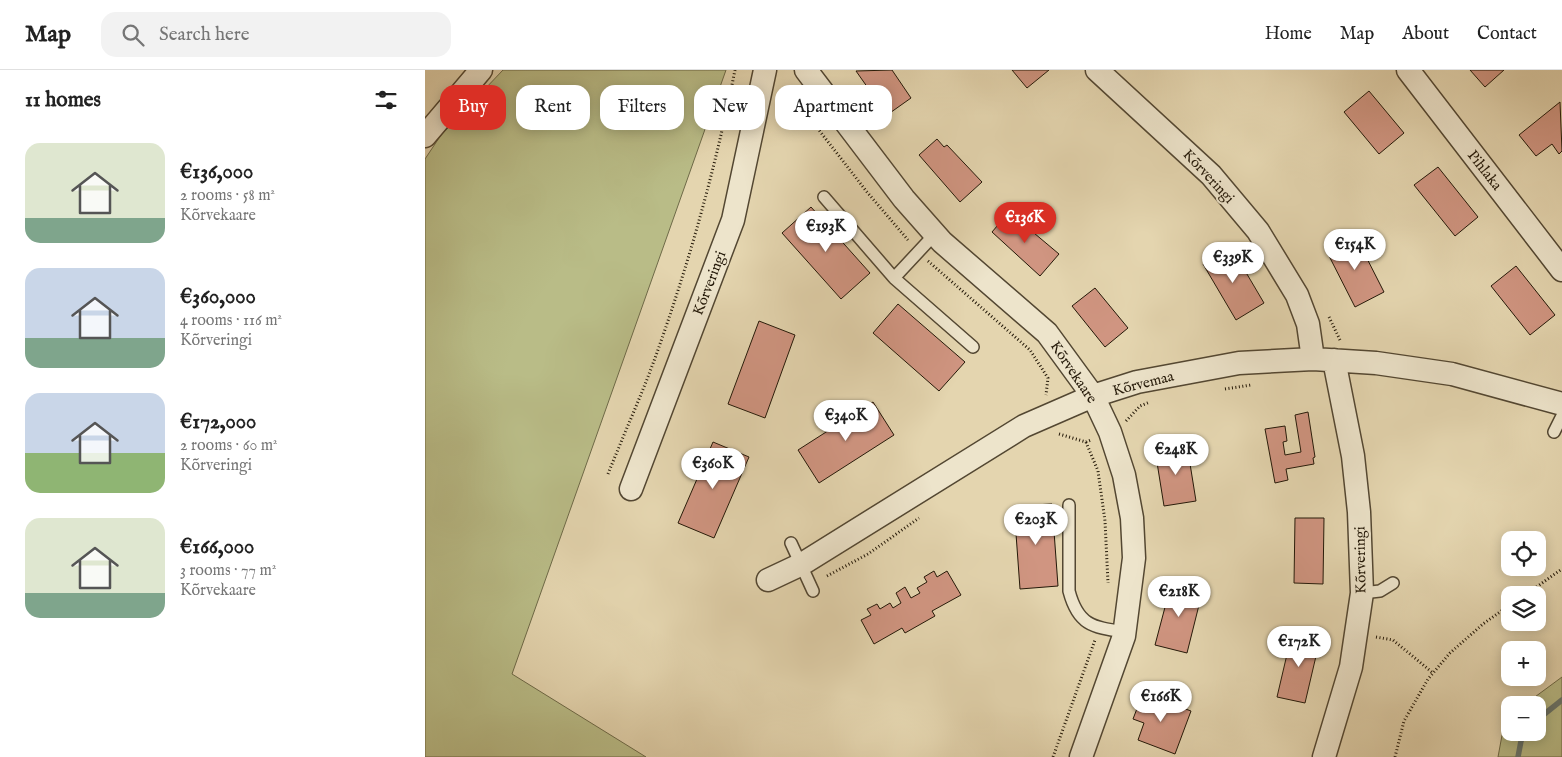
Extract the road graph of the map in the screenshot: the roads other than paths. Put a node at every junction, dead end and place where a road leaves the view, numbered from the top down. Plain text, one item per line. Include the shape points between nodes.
1 (481, 70) edge
2 (765, 70) edge
3 (806, 70) edge
4 (1097, 70) edge
5 (1408, 70) edge
6 (425, 136) edge
7 (824, 197) dead end
8 (935, 234) junction
9 (1562, 270) edge
10 (895, 278) junction
11 (973, 347) dead end
12 (1323, 359) junction
13 (1093, 396) junction
14 (1562, 404) edge
15 (1562, 416) edge
16 (1554, 432) dead end
17 (631, 489) dead end
18 (1069, 505) dead end
19 (791, 543) dead end
20 (768, 580) dead end
21 (808, 580) junction
22 (1393, 583) dead end
23 (1362, 593) junction
24 (1124, 632) junction
25 (1081, 757) edge
26 (1324, 757) edge

1 - 6 street
2 - 17 street, Kõrveringi via 733,220
3 - 8 street, Kõrvekaare via 904,199
4 - 12 street, Kõrveringi via 1211,175 1258,231 1297,294
5 - 9 street, Pihlaka
7 - 10 lane
8 - 10 lane
8 - 13 street, Kõrvekaare via 1047,333
10 - 11 lane
12 - 13 street, Kõrvemaa via 1239,363 1137,382
12 - 14 street, Kõrvemaa via 1453,374
12 - 23 street, Kõrveringi via 1353,456
13 - 21 street, Kõrvemaa via 1024,426
13 - 24 street, Kõrvekaare via 1110,432 1124,476 1132,518 1134,558
15 - 16 lane
18 - 24 lane via 1069,591 1073,605 1083,620 1100,628
19 - 21 lane
20 - 21 street, Kõrvemaa
22 - 23 lane via 1380,591
23 - 26 street, Kõrveringi via 1351,667
24 - 25 street, Kõrvekaare

